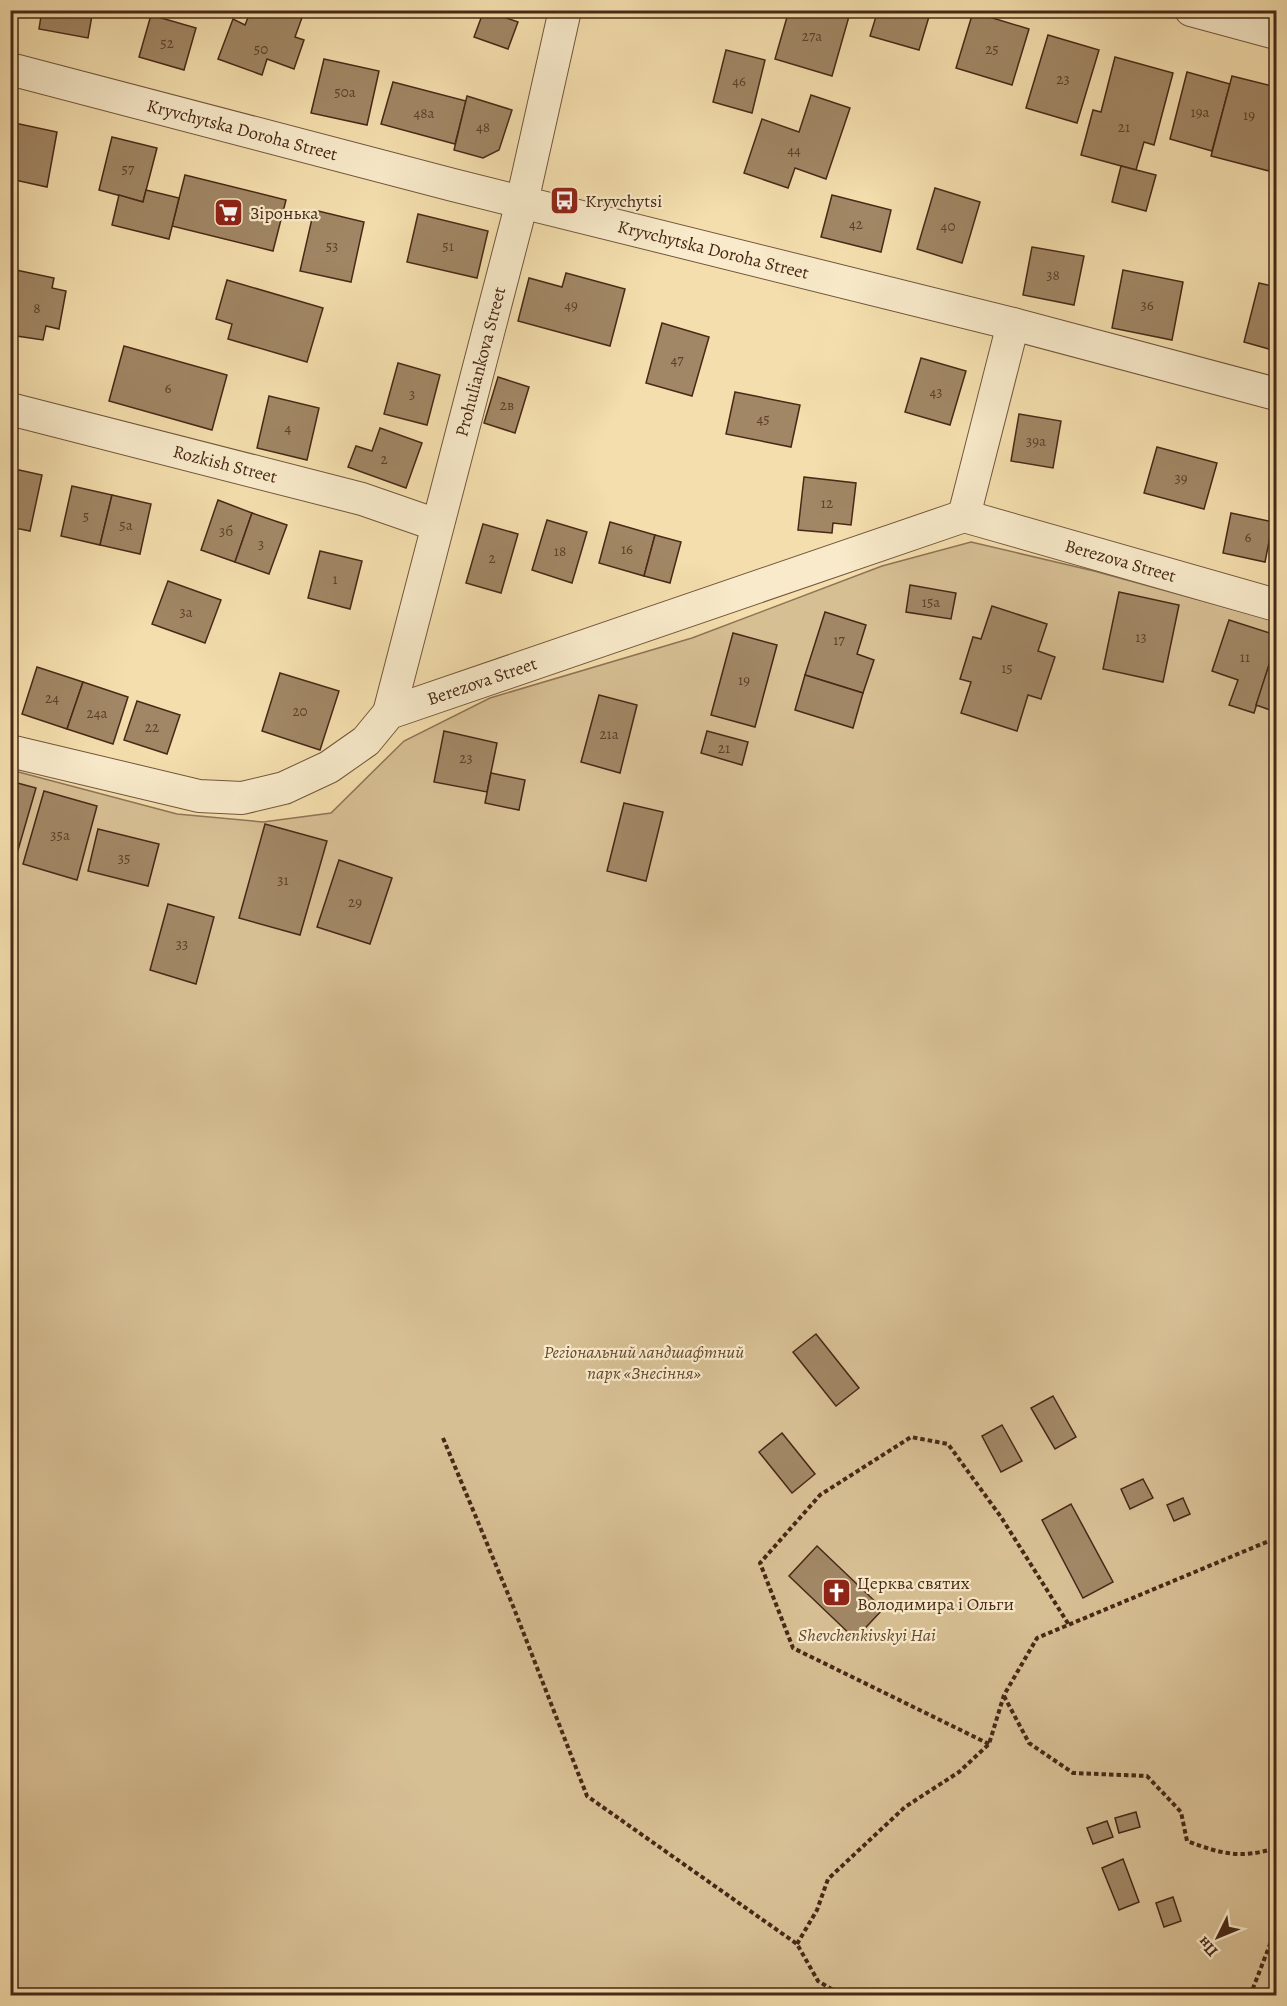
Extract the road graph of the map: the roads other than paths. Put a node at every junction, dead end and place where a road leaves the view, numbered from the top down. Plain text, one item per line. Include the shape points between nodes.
1 (566, 10) edge
2 (1191, 10) edge
3 (1276, 33) edge
4 (10, 69) edge
5 (522, 202) junction
6 (1012, 324) junction
7 (1276, 394) edge
8 (10, 410) edge
9 (964, 516) junction
10 (437, 525) junction
11 (1276, 605) edge
12 (389, 712) junction
13 (10, 751) edge

1 - 5 street, Prohuliankova Street
2 - 3 street
4 - 5 street, Kryvchytska Doroha Street
5 - 6 street, Kryvchytska Doroha Street
5 - 10 street, Prohuliankova Street
6 - 7 street, Kryvchytska Doroha Street
6 - 9 street
8 - 10 street, Rozkish Street via 363,499
9 - 11 street, Berezova Street
9 - 12 street, Berezova Street
10 - 12 street, Prohuliankova Street
12 - 13 street via 366,741 329,766 284,788 242,798 199,796

